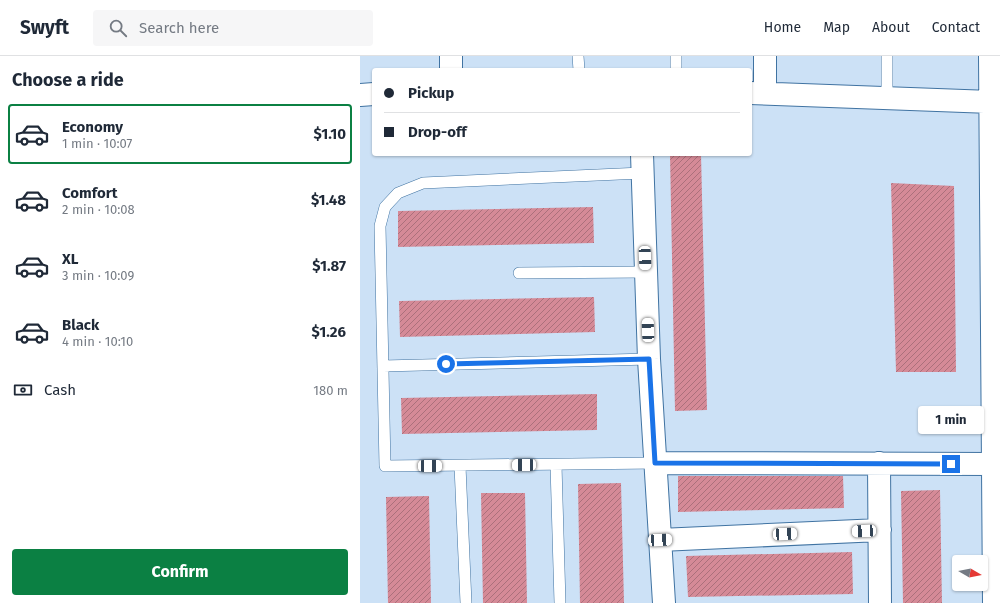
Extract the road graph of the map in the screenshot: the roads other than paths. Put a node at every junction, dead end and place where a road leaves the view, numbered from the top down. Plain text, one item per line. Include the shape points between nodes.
1 (451, 56) edge
2 (578, 56) edge
3 (676, 56) edge
4 (765, 56) edge
5 (887, 56) edge
6 (990, 56) edge
7 (451, 68) edge
8 (579, 68) edge
9 (676, 68) edge
10 (758, 93) edge
11 (372, 94) edge
12 (360, 95) edge
13 (887, 98) junction
14 (995, 103) edge
15 (642, 164) edge
16 (996, 223) edge
17 (996, 263) edge
18 (519, 272) dead end
19 (645, 272) junction
20 (649, 359) junction
21 (383, 366) junction
22 (655, 463) junction
23 (879, 463) junction
24 (994, 464) junction
25 (556, 465) junction
26 (460, 466) junction
27 (997, 521) edge
28 (880, 530) junction
29 (660, 540) junction
30 (466, 603) edge
31 (560, 603) edge
32 (664, 603) edge
33 (880, 603) edge
34 (994, 603) edge

1 - 7 street
2 - 8 lane
3 - 9 lane
4 - 10 street
5 - 13 lane
6 - 14 street
10 - 13 street
11 - 12 street
13 - 14 street
14 - 16 street
15 - 19 street
15 - 21 lane via 423,183 398,193 385,207 380,226
16 - 17 street
17 - 24 street
18 - 19 lane
19 - 20 street
20 - 21 lane
20 - 22 street
21 - 26 lane via 386,466
22 - 23 street
22 - 25 lane
22 - 29 street
23 - 24 street
23 - 28 street
24 - 27 street
25 - 26 lane
25 - 31 lane
26 - 30 lane
27 - 34 street
28 - 29 street
28 - 33 street
29 - 32 street

